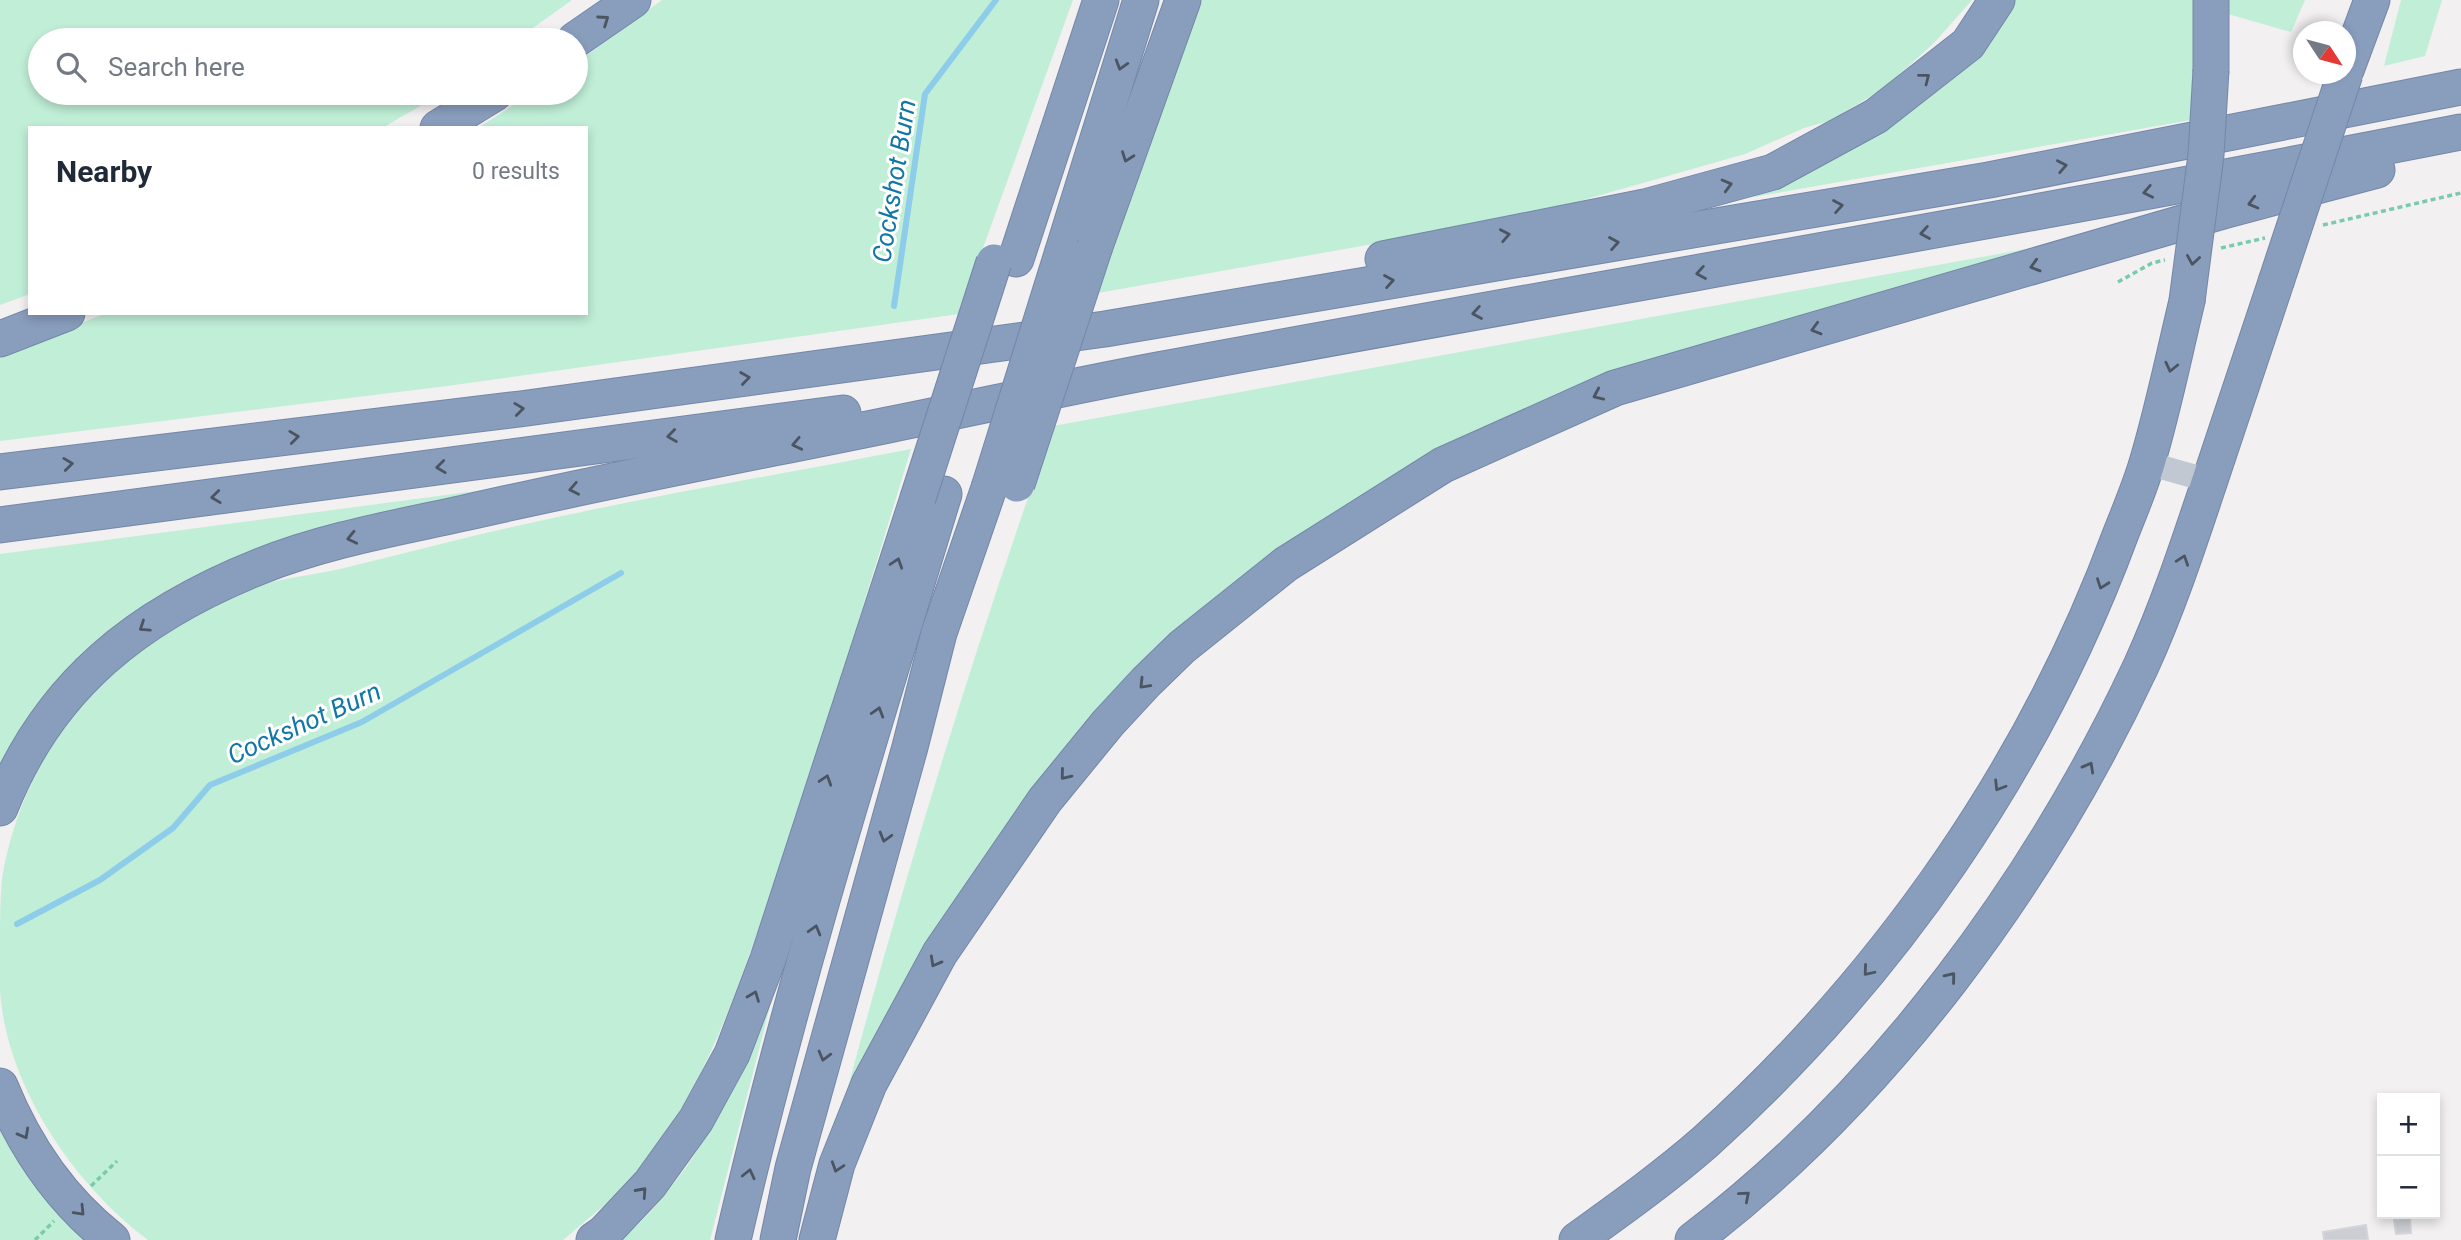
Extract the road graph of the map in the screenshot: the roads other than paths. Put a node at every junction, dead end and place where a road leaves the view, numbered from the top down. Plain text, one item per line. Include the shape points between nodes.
1 (633, 0) edge
2 (1101, 0) edge
3 (1141, 0) edge
4 (1183, 0) edge
5 (1997, 0) edge
6 (2211, 0) edge
7 (2372, 0) edge
8 (588, 31) edge
9 (2356, 41) edge
10 (2341, 84) edge
11 (2461, 87) edge
12 (475, 105) edge
13 (441, 126) edge
14 (2461, 132) edge
15 (2461, 147) edge
16 (1079, 249) junction
17 (62, 315) edge
18 (1105, 329) junction
19 (0, 339) edge
20 (1152, 371) junction
21 (2147, 463) junction
22 (0, 472) edge
23 (2210, 481) junction
24 (931, 496) junction
25 (0, 525) edge
26 (0, 808) edge
27 (0, 1086) edge
28 (112, 1240) edge
29 (594, 1240) edge
30 (733, 1240) edge
31 (778, 1240) edge
32 (817, 1240) edge
33 (1577, 1240) edge
34 (1693, 1240) edge

8 -> 1 highway
2 - 24 highway via 1005,261
3 -> 16 highway
4 -> 16 highway
18 -> 5 highway via 1317,271 1644,207 1773,172 1876,116 1968,44
6 -> 21 highway, bridge via 2206,155 2187,301
7 - 9 highway
10 - 23 highway, bridge
18 -> 11 highway via 1989,180
12 - 13 highway
14 -> 20 highway via 1994,221
15 -> 32 highway via 2230,209 1615,388 1443,465 1286,564 1182,647 1146,682 1045,800 940,953 869,1084 837,1164
16 -> 31 highway, bridge via 1003,486 910,747 793,1168
17 - 19 highway
22 -> 18 highway via 533,407
20 -> 25 highway
20 -> 26 highway via 516,500 325,544 260,566 150,623 106,654 40,729 14,772
21 - 23 lane
21 -> 33 highway via 2096,602 2035,725 1948,866 1887,949 1817,1031 1704,1142
34 -> 23 highway via 1832,1117 1883,1062 1977,945 2091,766 2179,575
29 -> 24 highway via 650,1184 689,1131 732,1054
30 -> 24 highway
27 -> 28 highway via 52,1180

